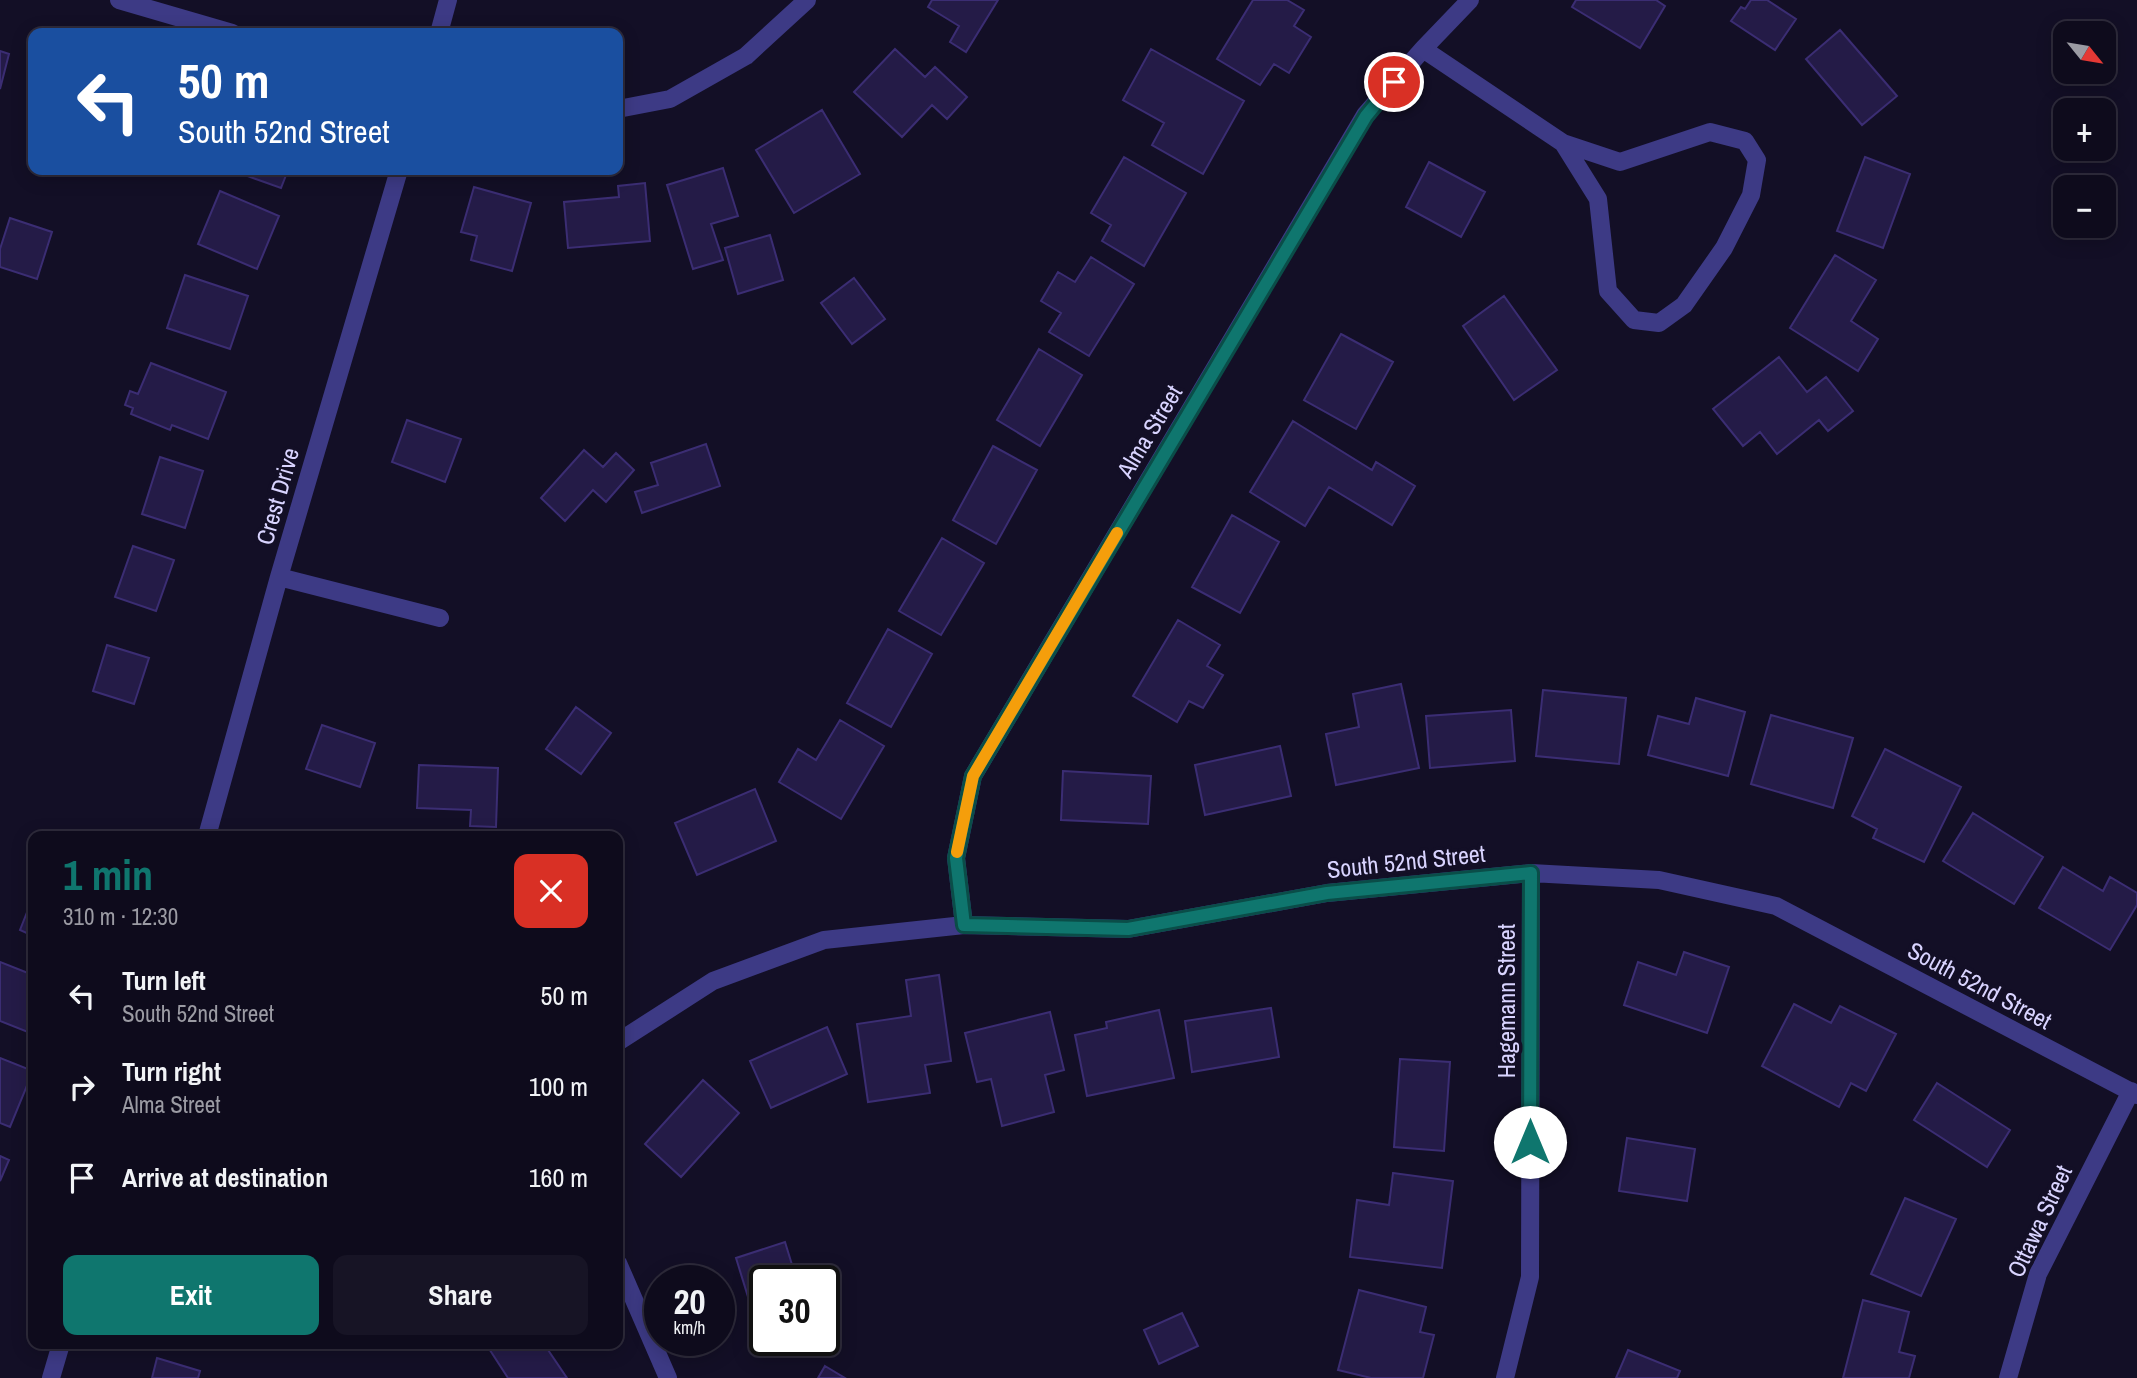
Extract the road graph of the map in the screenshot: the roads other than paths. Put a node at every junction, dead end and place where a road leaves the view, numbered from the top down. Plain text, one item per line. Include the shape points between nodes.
1 (119, 0) edge
2 (448, 0) edge
3 (807, 0) edge
4 (1470, 0) edge
5 (215, 28) edge
6 (440, 28) edge
7 (1423, 48) junction
8 (623, 108) edge
9 (1563, 143) junction
10 (398, 175) edge
11 (279, 576) junction
12 (440, 618) dead end
13 (208, 831) edge
14 (1531, 873) junction
15 (964, 925) junction
16 (623, 1039) edge
17 (2134, 1093) edge
18 (623, 1274) edge
19 (60, 1349) edge
20 (51, 1378) edge
21 (668, 1378) edge
22 (1505, 1378) edge
23 (2008, 1378) edge

1 - 5 street
2 - 6 street
3 - 8 street via 746,56 670,99
4 - 7 street, Alma Street
7 - 9 street
7 - 15 street, Alma Street via 1366,116 973,776 956,858
9 - 9 street via 1620,162 1710,132 1745,141 1757,160 1751,195 1724,248 1684,305 1660,323 1634,320 1608,291 1598,199
10 - 11 street, Crest Drive
11 - 12 street
11 - 13 street, Crest Drive
14 - 15 street, South 52nd Street via 1327,893 1128,929
14 - 17 street, South 52nd Street via 1660,880 1776,906
14 - 22 street, Hagemann Street via 1530,1277
15 - 16 street, South 52nd Street via 824,940 713,981
17 - 23 street, Ottawa Street via 2038,1274
18 - 21 street
19 - 20 street

